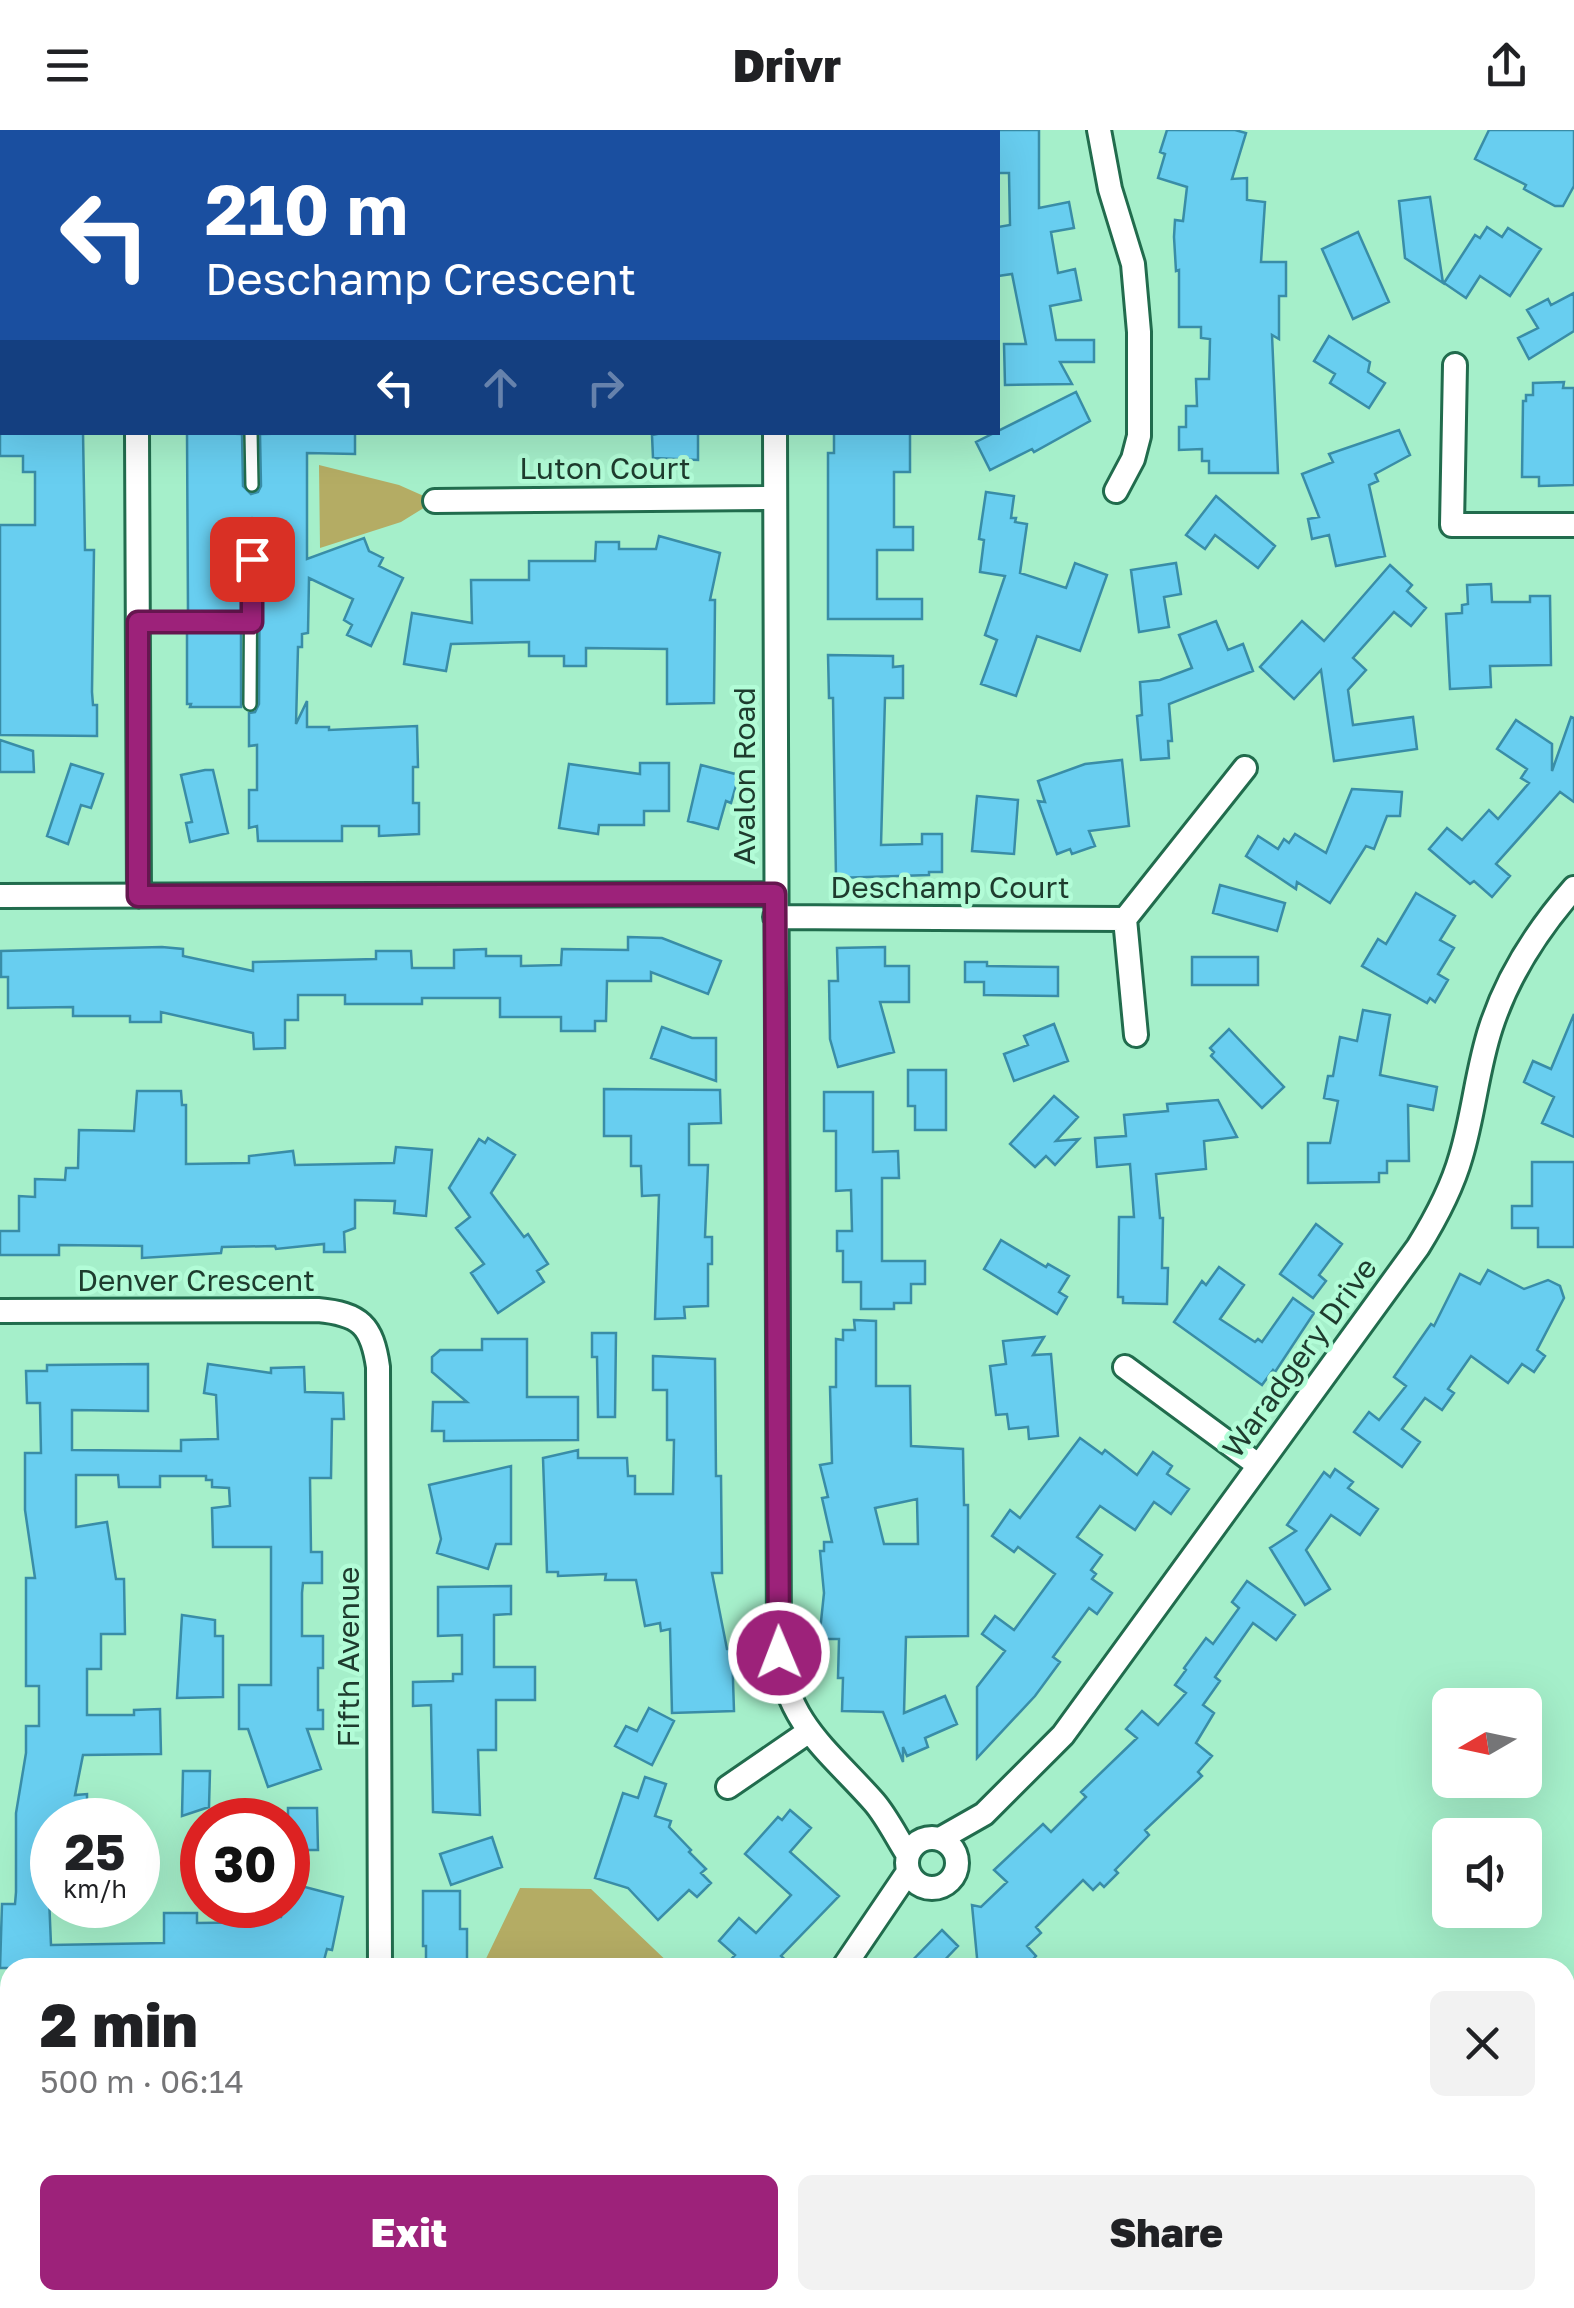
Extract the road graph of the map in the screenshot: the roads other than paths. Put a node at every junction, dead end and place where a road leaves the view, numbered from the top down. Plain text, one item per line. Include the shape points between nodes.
1 (1100, 130) edge
2 (1455, 364) dead end
3 (137, 435) edge
4 (251, 435) edge
5 (774, 435) edge
6 (252, 485) dead end
7 (1116, 492) dead end
8 (775, 498) junction
9 (435, 501) dead end
10 (1574, 525) edge
11 (252, 527) dead end
12 (138, 622) junction
13 (252, 622) junction
14 (250, 704) dead end
15 (1245, 768) dead end
16 (1574, 888) edge
17 (0, 896) edge
18 (138, 896) junction
19 (775, 906) junction
20 (1125, 920) junction
21 (1136, 1035) dead end
22 (0, 1311) edge
23 (375, 1347) joint
24 (1125, 1367) dead end
25 (1258, 1465) junction
26 (808, 1732) junction
27 (728, 1787) dead end
28 (877, 1805) junction
29 (984, 1814) junction
30 (934, 1839) junction
31 (957, 1861) junction
32 (908, 1863) junction
33 (926, 1888) junction
34 (876, 1920) junction
35 (380, 1958) edge
36 (850, 1958) edge

1 - 7 street via 1132,264 1139,332 1139,436
2 - 10 street via 1452,524
3 - 12 street
4 - 6 lane
5 - 8 street, Avalon Road
8 - 9 street, Luton Court
8 - 19 street, Avalon Road
11 - 13 lane
12 - 13 lane
12 - 18 street
13 - 14 lane
15 - 20 street
16 - 25 street, Waradgery Drive via 1538,932 1499,1004 1461,1158 1434,1220
17 - 18 street, Deschamp Court
18 - 19 street, Deschamp Court
19 - 20 street, Deschamp Court
19 - 26 street, Avalon Road via 779,1653 788,1697
20 - 21 street
22 - 23 street, Denver Crescent via 342,1312 366,1329
23 - 35 street, Fifth Avenue
24 - 25 street
25 - 29 street, Waradgery Drive via 1080,1714
26 - 27 street
26 - 28 street, Avalon Road
28 - 30 street, Avalon Road
28 - 32 street, Avalon Road
29 - 30 street, Waradgery Drive
29 - 31 street, Waradgery Drive
30 - 31 street via 952,1848
30 - 32 street via 916,1844
31 - 33 street via 948,1883
32 - 33 street
32 - 34 street
33 - 34 street
34 - 36 street

